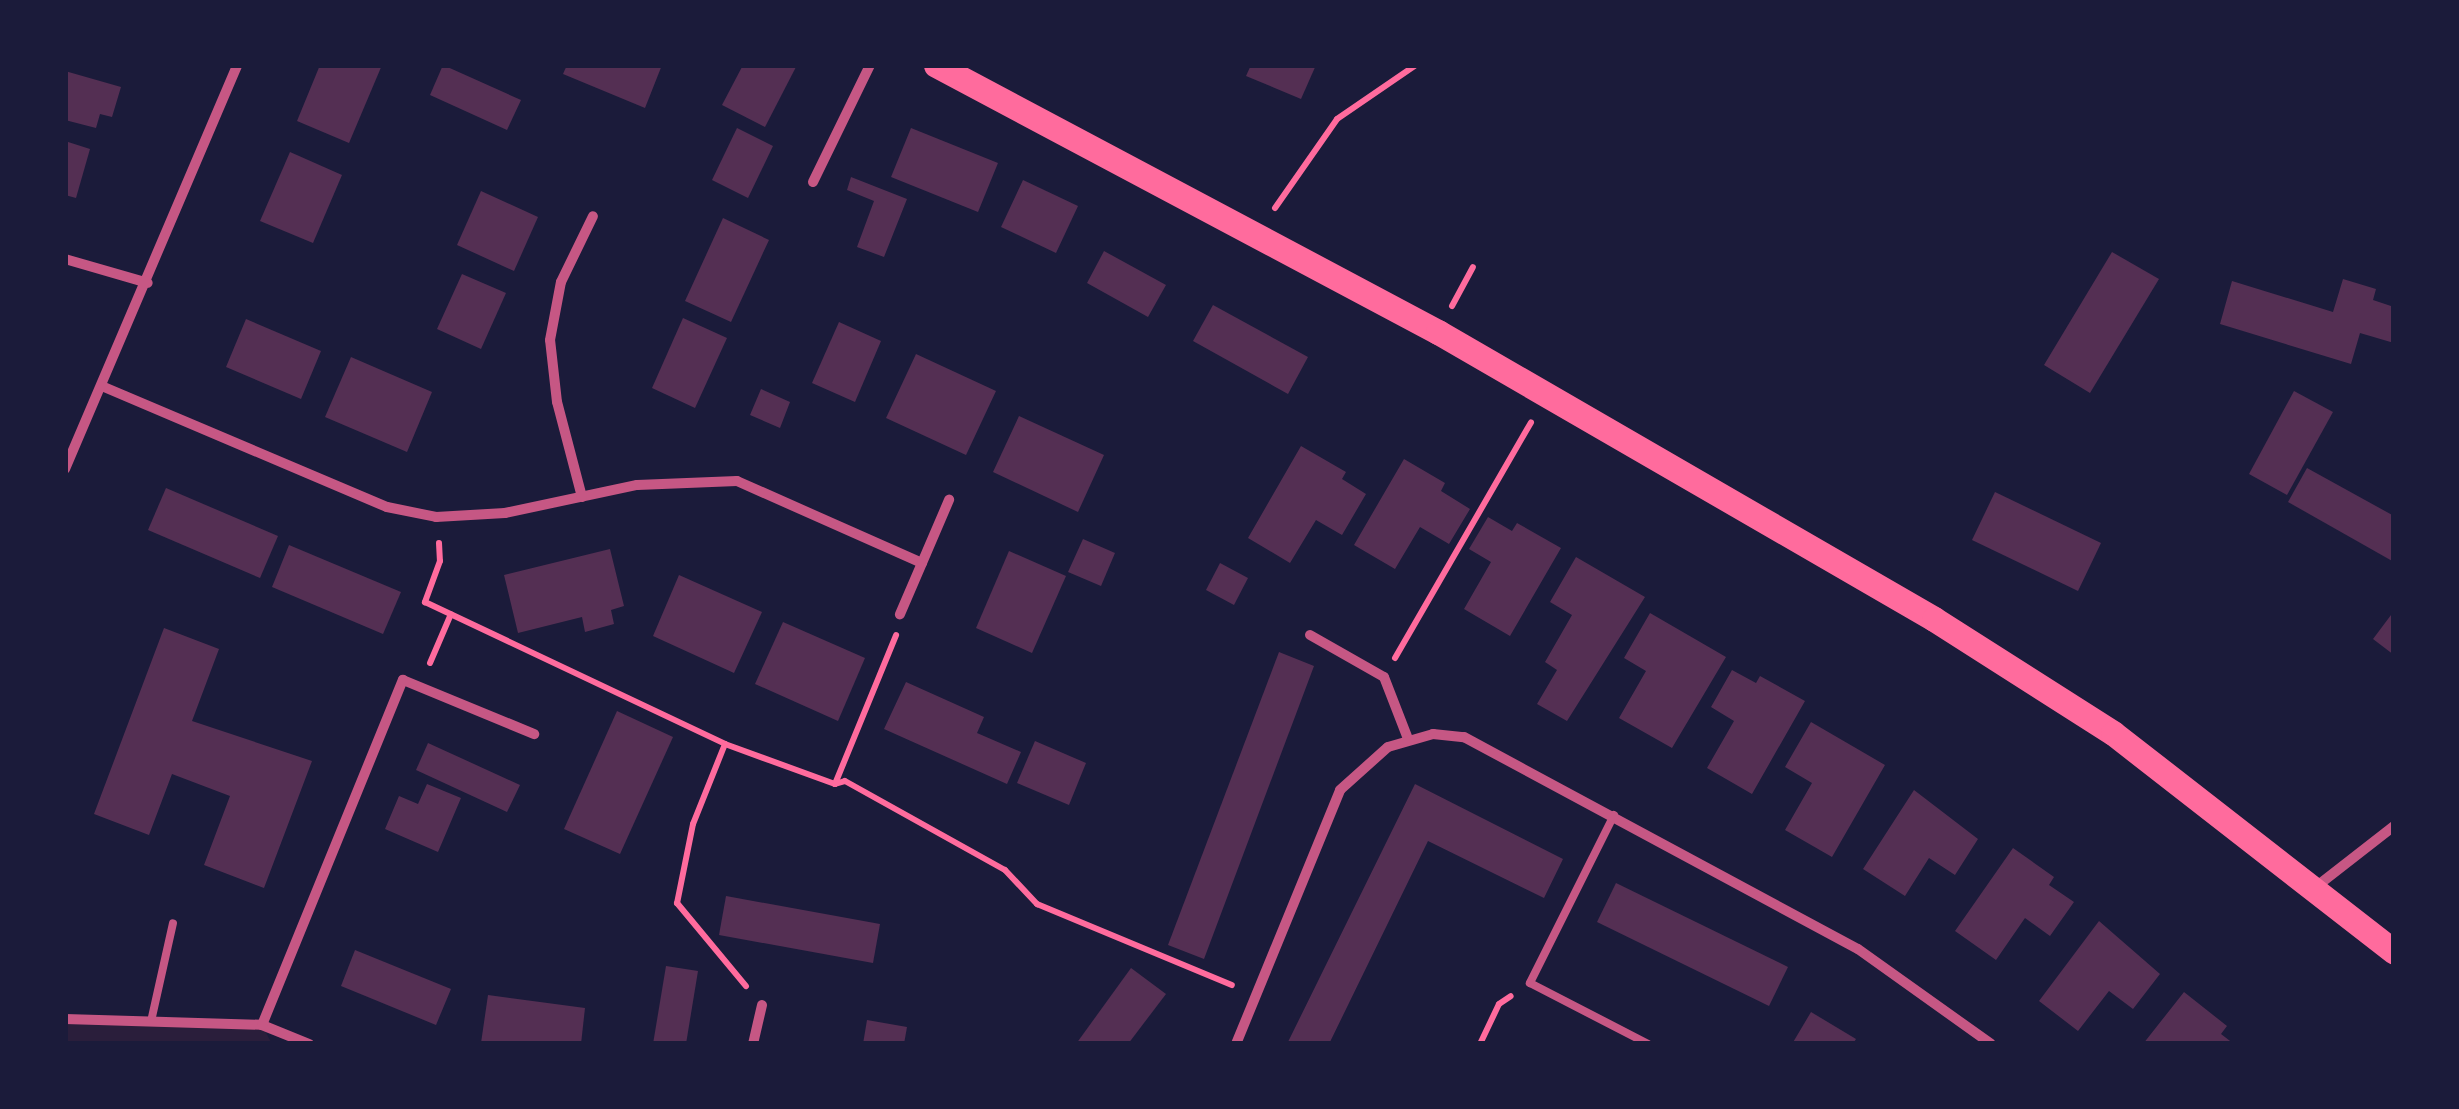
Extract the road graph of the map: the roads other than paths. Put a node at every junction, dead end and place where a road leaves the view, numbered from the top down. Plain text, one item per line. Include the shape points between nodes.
1 (238, 65) edge
2 (870, 65) edge
3 (936, 65) edge
4 (813, 182) dead end
5 (592, 216) dead end
6 (65, 259) edge
7 (148, 283) junction
8 (104, 387) junction
9 (65, 469) edge
10 (582, 497) junction
11 (949, 500) dead end
12 (922, 563) junction
13 (900, 614) road end
14 (1310, 635) dead end
15 (534, 734) dead end
16 (1408, 738) junction
17 (1614, 814) junction
18 (2394, 826) edge
19 (2318, 886) junction
20 (174, 923) dead end
21 (2394, 952) edge
22 (762, 1005) road end
23 (152, 1017) junction
24 (65, 1019) edge
25 (262, 1026) junction
26 (309, 1044) edge
27 (753, 1044) edge
28 (1236, 1044) edge
29 (1648, 1044) edge
30 (1991, 1044) edge

1 - 7 street
2 - 4 street
3 - 19 main road via 1258,234 1934,619 2113,732
5 - 10 street via 561,282 550,340 557,402
6 - 7 street
7 - 8 street
8 - 9 street
8 - 10 street via 388,507 436,517 506,513
10 - 12 street via 695,479 738,481
11 - 12 street
12 - 13 street
14 - 16 street via 1384,676
15 - 25 street via 403,680
16 - 17 street via 1464,737
16 - 28 street via 1370,758 1340,790
17 - 29 lane via 1530,983
17 - 30 street via 1858,949
18 - 19 street
19 - 21 main road
20 - 23 lane
22 - 27 street
23 - 24 street
23 - 25 street
25 - 26 street

